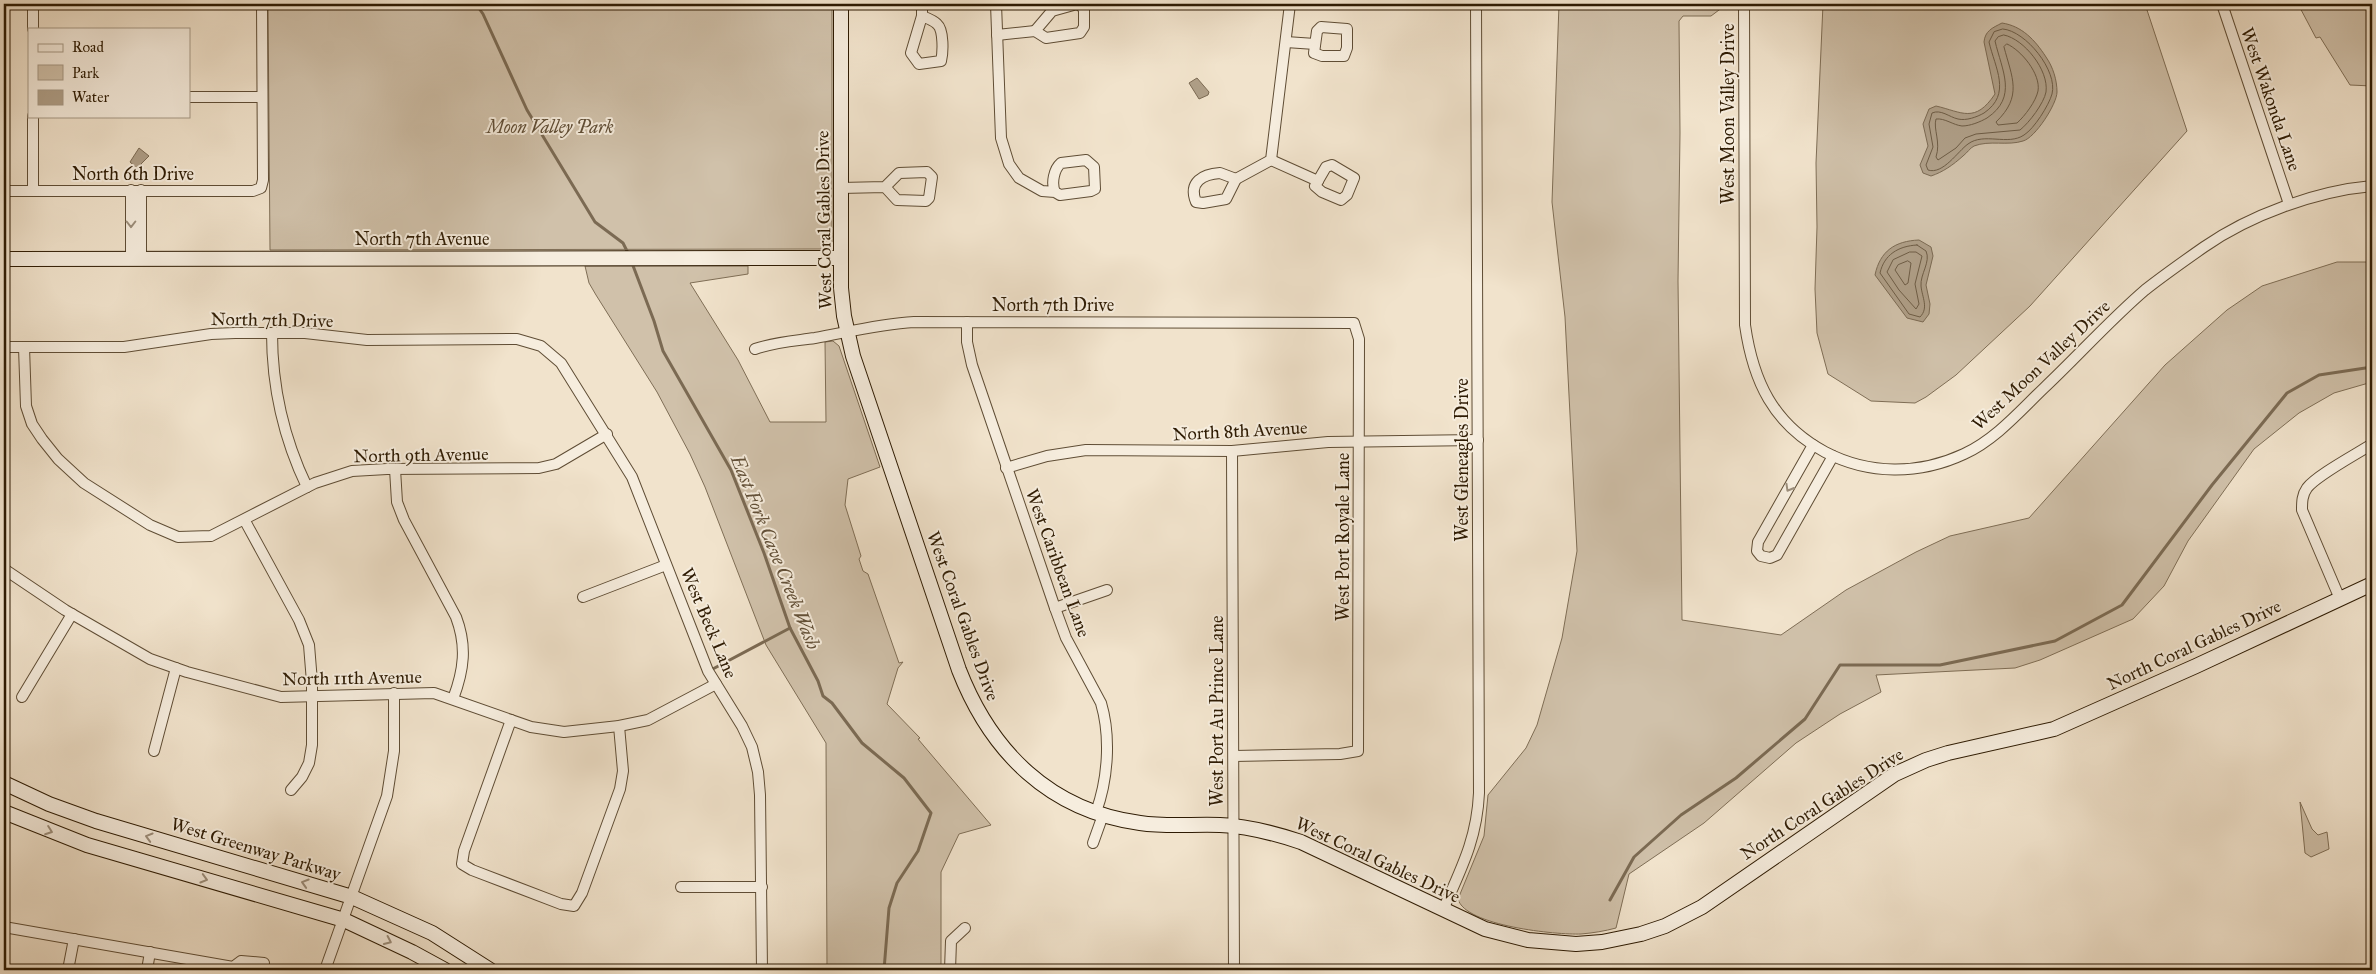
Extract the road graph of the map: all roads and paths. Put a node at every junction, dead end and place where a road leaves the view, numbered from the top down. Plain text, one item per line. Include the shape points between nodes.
1 (33, 4) edge
2 (81, 4) edge
3 (167, 4) edge
4 (262, 4) edge
5 (841, 4) edge
6 (922, 4) edge
7 (996, 4) edge
8 (1077, 4) edge
9 (1290, 4) edge
10 (1476, 4) edge
11 (1744, 4) edge
12 (2222, 4) edge
13 (922, 16) junction
14 (33, 28) edge
15 (1035, 31) junction
16 (998, 35) junction
17 (1286, 42) junction
18 (1315, 44) dead end
19 (190, 97) edge
20 (262, 97) junction
21 (33, 118) edge
22 (1271, 160) junction
23 (1236, 179) dead end
24 (1318, 181) dead end
25 (885, 186) junction
26 (2372, 186) edge
27 (841, 188) junction
28 (136, 190) junction
29 (4, 191) edge
30 (33, 191) junction
31 (1054, 192) junction
32 (2289, 204) junction
33 (136, 257) junction
34 (841, 258) junction
35 (4, 259) edge
36 (967, 322) junction
37 (1354, 323) joint
38 (847, 331) junction
39 (272, 333) junction
40 (541, 346) joint
41 (4, 347) edge
42 (24, 347) junction
43 (755, 349) dead end
44 (607, 434) junction
45 (1478, 440) junction
46 (1359, 441) junction
47 (2372, 444) edge
48 (1813, 445) junction
49 (1232, 451) junction
50 (1833, 456) junction
51 (1006, 468) junction
52 (395, 469) junction
53 (307, 487) junction
54 (245, 521) junction
55 (666, 565) junction
56 (4, 570) edge
57 (2372, 584) edge
58 (1107, 590) dead end
59 (583, 596) dead end
60 (2340, 599) junction
61 (1055, 608) junction
62 (72, 614) junction
63 (176, 668) junction
64 (716, 684) junction
65 (394, 693) junction
66 (22, 697) dead end
67 (312, 697) junction
68 (453, 699) junction
69 (511, 720) junction
70 (619, 726) junction
71 (154, 751) dead end
72 (1234, 756) junction
73 (4, 783) edge
74 (291, 790) dead end
75 (4, 812) edge
76 (1100, 813) junction
77 (1234, 826) junction
78 (1093, 843) dead end
79 (682, 887) dead end
80 (762, 887) junction
81 (352, 897) junction
82 (1443, 910) junction
83 (344, 920) junction
84 (4, 927) edge
85 (965, 928) dead end
86 (1484, 929) joint
87 (74, 939) junction
88 (150, 952) junction
89 (264, 963) dead end
90 (232, 968) edge
91 (68, 970) edge
92 (147, 970) edge
93 (325, 970) edge
94 (445, 970) edge
95 (490, 970) edge
96 (762, 970) edge
97 (950, 970) edge
98 (1234, 970) edge

1 - 14 street
2 - 3 street
4 - 20 street
5 - 27 street, West Coral Gables Drive
6 - 13 street
7 - 16 street
8 - 15 street via 1052,11
8 - 15 street via 1084,8 1084,27 1080,33 1046,38
9 - 17 street
10 - 45 street, West Gleneagles Drive
11 - 48 street, West Moon Valley Drive via 1745,325 1749,351 1764,393 1792,428
12 - 32 street, West Wakonda Lane
13 - 13 street via 912,53 919,64 937,63 942,58 940,28 936,22
15 - 16 street
16 - 31 street via 1001,138 1005,156 1020,178 1042,191
17 - 18 street
17 - 22 street
19 - 20 street
20 - 28 street, North 6th Drive via 261,188 253,191
21 - 30 street
22 - 23 street
22 - 24 street
25 - 25 street via 897,200 926,201 932,177 927,172 899,173
25 - 27 street
26 - 32 street, West Moon Valley Drive
27 - 34 street, West Coral Gables Drive
28 - 30 street, North 6th Drive
28 - 33 street
29 - 30 street, North 6th Drive
31 - 31 street via 1056,170 1061,163 1092,162 1095,189 1060,195
32 - 50 street, West Moon Valley Drive via 2206,246 2145,290 2003,427 1966,454 1939,464 1896,470 1848,463
33 - 34 street, North 7th Avenue
33 - 35 street, North 7th Avenue
34 - 38 street, West Coral Gables Drive via 842,301
36 - 37 street, North 7th Drive
36 - 38 street, North 7th Drive via 898,323
36 - 51 street, West Caribbean Lane via 969,354
37 - 46 street, West Port Royale Lane via 1359,339
38 - 43 street, North 7th Drive via 771,343
38 - 76 street, West Coral Gables Drive via 973,704 999,743 1024,770 1056,794
39 - 40 street, North 7th Drive via 367,340 516,339
39 - 42 street, North 7th Drive via 211,334 124,347
39 - 53 street via 277,403
40 - 44 street, West Beck Lane via 561,363
41 - 42 street, North 7th Drive
42 - 54 street, North 9th Avenue via 26,406 32,424 58,459 84,483 150,525 178,536 211,536
44 - 52 street, North 9th Avenue via 549,467
44 - 55 street, West Beck Lane via 639,493
45 - 46 street, North 8th Avenue
45 - 82 street, West Gleneagles Drive via 1478,816 1469,853
46 - 49 street, North 8th Avenue
46 - 72 street, West Port Royale Lane via 1358,751
47 - 60 street via 2318,478 2302,496 2302,510
48 - 50 street, West Moon Valley Drive
48 -> 50 street via 1758,542 1757,551 1761,556 1770,558 1776,555
49 - 51 street, North 8th Avenue via 1086,450 1047,456
49 - 72 street, West Port Au Prince Lane
51 - 61 street, West Caribbean Lane
52 - 53 street, North 9th Avenue via 352,471
52 - 68 street via 397,502 404,520 462,633 464,663
53 - 54 street, North 9th Avenue
54 - 67 street via 305,634
55 - 59 street
55 - 64 street, West Beck Lane
56 - 62 street, North 11th Avenue
57 - 60 street, North Coral Gables Drive
58 - 61 street
60 - 86 street, North Coral Gables Drive via 2054,730 1948,753 1895,774 1712,900 1665,926 1613,941 1576,944 1528,940
61 - 76 street, West Caribbean Lane via 1066,638 1104,713 1105,776
62 - 63 street, North 11th Avenue via 134,652
62 - 66 street
63 - 67 street, North 11th Avenue via 272,695
63 - 71 street
64 - 70 street, North 11th Avenue via 662,714
64 - 80 street, West Beck Lane via 742,726 758,772
65 - 67 street, North 11th Avenue
65 - 68 street, North 11th Avenue via 434,693
65 - 81 street via 391,778
67 - 74 street via 308,763
68 - 69 street, North 11th Avenue
69 - 70 street, North 11th Avenue via 554,732
69 - 70 street via 462,864 561,904 574,906 582,893 620,789 623,771
72 - 77 street, West Port Au Prince Lane
81 -> 73 street, West Greenway Parkway via 96,821
75 -> 83 street via 87,845
76 - 77 street, West Coral Gables Drive via 1120,820 1154,824
76 - 78 street
77 - 82 street, West Coral Gables Drive via 1301,842
77 - 98 street, West Port Au Prince Lane
79 - 80 street
80 - 96 street, West Beck Lane
81 - 83 street
81 - 95 street, West Greenway Parkway via 432,933
82 - 86 street, West Coral Gables Drive
83 - 93 street
83 -> 94 street
84 - 87 street
85 - 97 street via 951,941
87 - 88 street
87 - 91 street
88 - 90 street
88 - 92 street
89 - 90 street via 241,961

